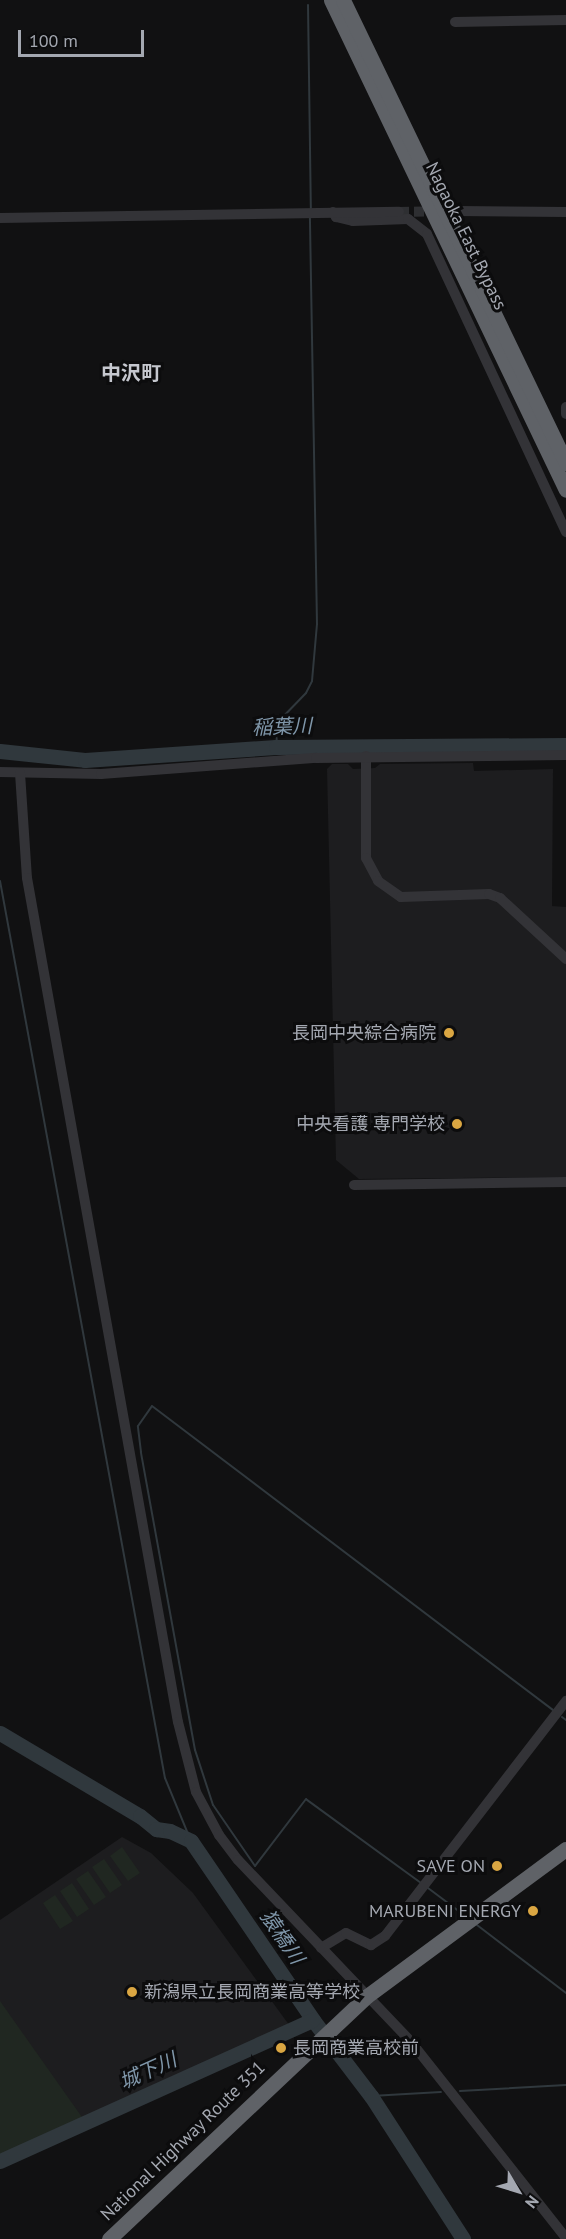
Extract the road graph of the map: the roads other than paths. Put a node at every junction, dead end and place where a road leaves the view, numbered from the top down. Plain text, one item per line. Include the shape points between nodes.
1 (322, 0) edge
2 (331, 0) edge
3 (344, 0) edge
4 (352, 0) edge
5 (566, 20) edge
6 (455, 22) dead end
7 (384, 112) junction
8 (457, 211) dead end
9 (333, 212) junction
10 (399, 212) tunnel mouth
11 (566, 212) edge
12 (0, 218) edge
13 (465, 253) junction
14 (566, 408) edge
15 (566, 414) edge
16 (566, 463) edge
17 (566, 490) edge
18 (566, 532) edge
19 (566, 755) edge
20 (366, 756) junction
21 (0, 772) edge
22 (20, 773) junction
23 (566, 959) edge
24 (566, 1182) edge
25 (354, 1185) dead end
26 (566, 1701) edge
27 (566, 1849) edge
28 (321, 1948) junction
29 (367, 1996) junction
30 (566, 2238) edge
31 (109, 2239) edge

1 - 7 highway
2 - 7 highway, Nagaoka East Bypass
3 - 13 highway, Nagaoka East Bypass
4 - 13 highway
5 - 6 street
7 - 17 highway, Nagaoka East Bypass
8 - 11 street
9 - 10 street
9 - 12 street
9 - 18 street via 336,217 353,221 408,219 426,234
13 - 16 highway, Nagaoka East Bypass
14 - 15 street
19 - 20 street
20 - 22 street via 101,774
20 - 23 street via 366,858 378,881 401,897 489,894 500,898
21 - 22 street
22 - 28 street via 27,878 187,1762 196,1792 224,1843
24 - 25 street
26 - 28 street via 385,1936 371,1944 345,1933
27 - 29 highway, National Highway Route 351
28 - 29 street
29 - 30 street via 427,2061
29 - 31 highway, National Highway Route 351

